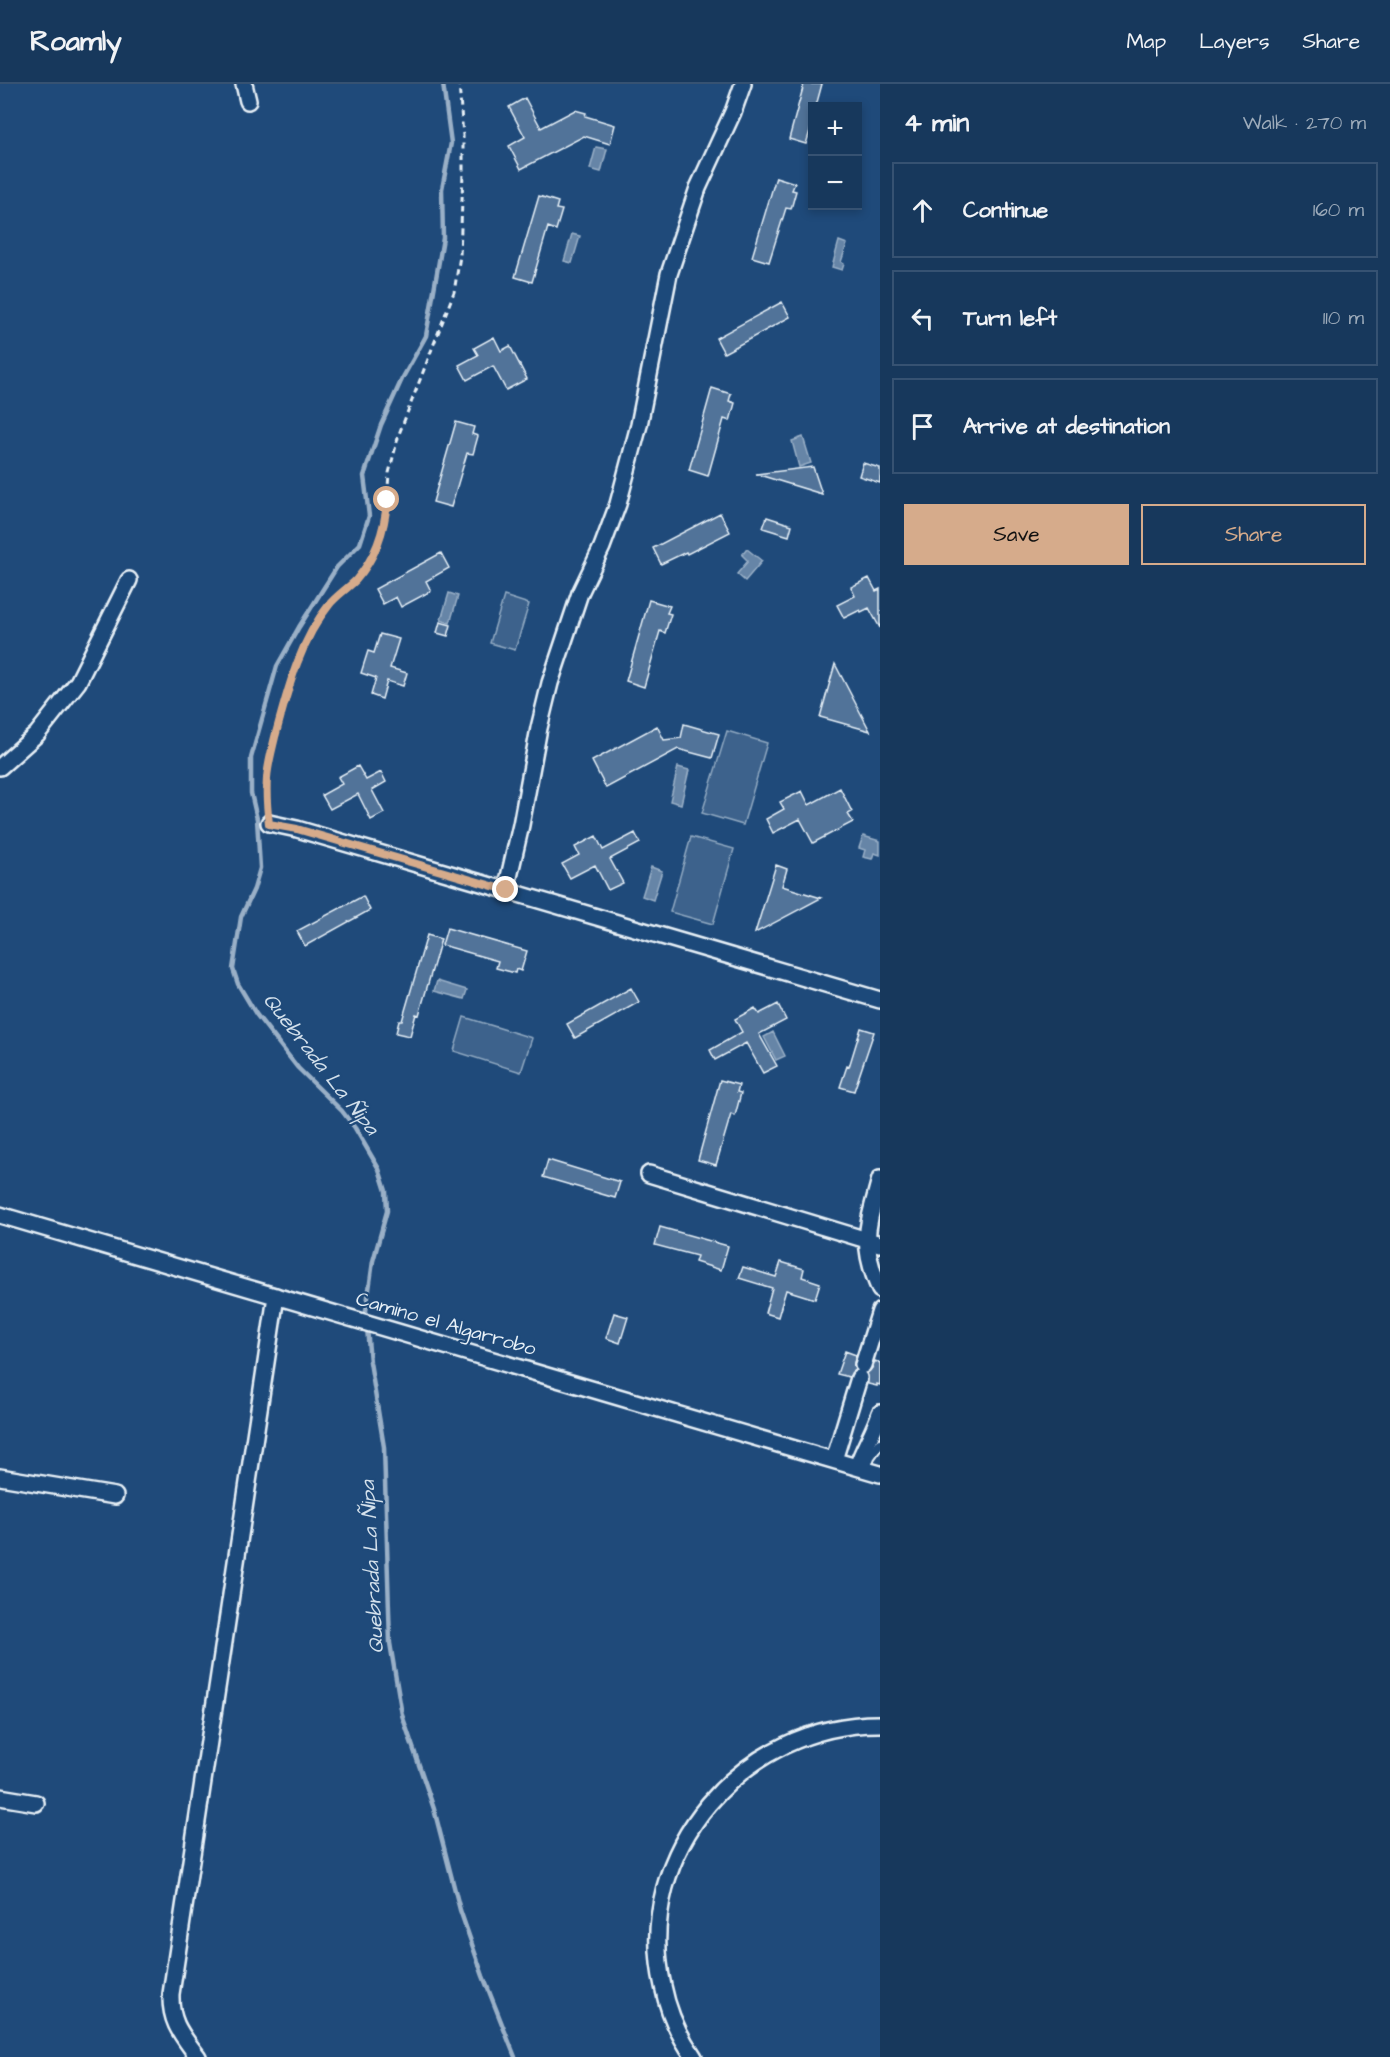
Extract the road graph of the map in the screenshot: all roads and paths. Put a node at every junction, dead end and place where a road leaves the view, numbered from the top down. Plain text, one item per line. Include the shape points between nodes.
1 (244, 84) edge
2 (459, 84) edge
3 (743, 84) edge
4 (248, 101) dead end
5 (129, 580) dead end
6 (0, 767) edge
7 (269, 824) joint
8 (506, 890) junction
9 (880, 1000) edge
10 (649, 1174) dead end
11 (880, 1179) edge
12 (0, 1215) edge
13 (873, 1242) edge
14 (880, 1290) edge
15 (276, 1296) junction
16 (880, 1311) edge
17 (880, 1413) edge
18 (880, 1443) edge
19 (834, 1460) junction
20 (868, 1470) edge
21 (0, 1477) edge
22 (115, 1496) dead end
23 (880, 1724) edge
24 (0, 1797) edge
25 (36, 1803) dead end
26 (198, 2057) edge
27 (694, 2057) edge

1 - 4 street
2 - 7 path via 463,172 460,256 454,292 399,434 389,472 381,538 356,580 329,605 295,668 270,757 266,804
3 - 8 street via 698,188 669,274 639,425 618,504 580,593 550,683
5 - 6 street via 78,682 37,734
7 - 8 street
8 - 9 street
10 - 13 street
11 - 13 street via 868,1226
12 - 15 street, Camino el Algarrobo
13 - 14 street via 869,1261
15 - 19 street, Camino el Algarrobo
15 - 26 street via 171,1994 174,2022
16 - 19 street
17 - 20 street via 860,1457
18 - 20 lane via 870,1458
19 - 20 street, Camino el Algarrobo
21 - 22 street
23 - 27 street via 813,1735 759,1760 729,1783 690,1828 665,1883 658,1919 658,1956 671,2015
24 - 25 street

